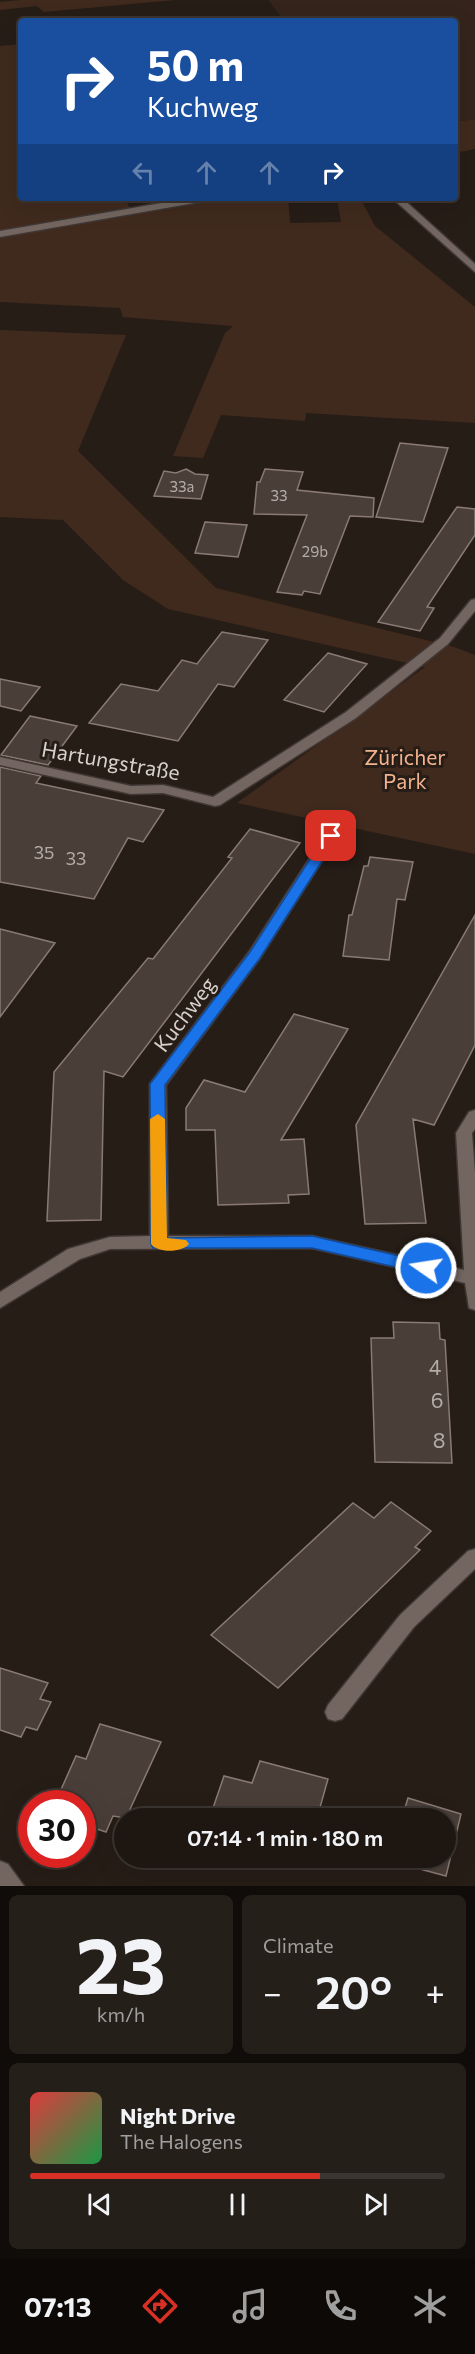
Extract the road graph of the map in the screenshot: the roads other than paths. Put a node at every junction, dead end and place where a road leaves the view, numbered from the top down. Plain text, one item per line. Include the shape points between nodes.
1 (189, 201) edge
2 (400, 201) edge
3 (0, 234) edge
4 (475, 269) edge
5 (475, 603) edge
6 (0, 761) edge
7 (331, 836) dead end
8 (475, 1116) edge
9 (159, 1244) junction
10 (473, 1279) edge
11 (0, 1301) edge
12 (475, 1304) edge
13 (475, 1557) edge
14 (335, 1712) dead end
15 (0, 1871) edge
16 (13, 1886) edge

1 - 3 street
2 - 4 street
5 - 6 street, Hartungstraße via 444,640 351,715 215,802 163,789 131,790
7 - 9 street, Kuchweg via 255,955 158,1084
8 - 10 street via 464,1133
9 - 10 street via 312,1242
9 - 11 street via 110,1243 74,1254
10 - 12 street
13 - 14 street via 407,1621
15 - 16 street

